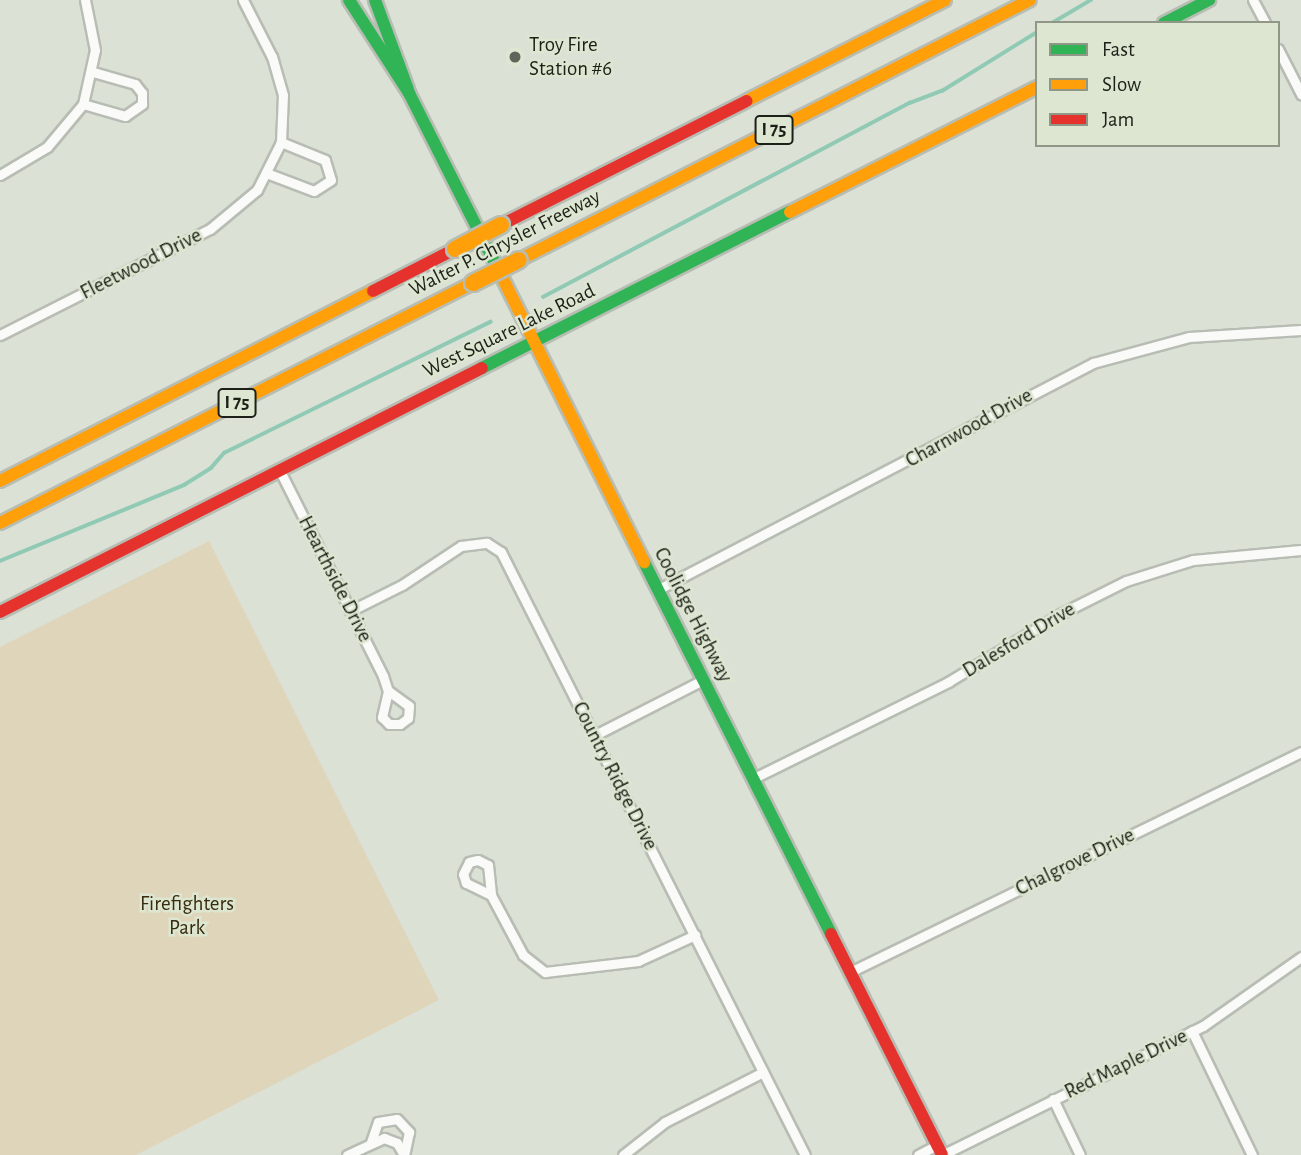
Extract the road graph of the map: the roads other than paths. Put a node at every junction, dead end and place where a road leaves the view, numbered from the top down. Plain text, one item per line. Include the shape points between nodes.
1 (85, 0) edge
2 (243, 0) edge
3 (349, 0) edge
4 (375, 0) edge
5 (945, 0) edge
6 (1030, 0) edge
7 (1209, 0) edge
8 (1253, 0) edge
9 (1168, 21) edge
10 (1264, 21) edge
11 (1280, 53) edge
12 (93, 72) junction
13 (1035, 88) edge
14 (409, 93) junction
15 (1301, 94) edge
16 (83, 104) junction
17 (281, 142) junction
18 (269, 174) junction
19 (0, 175) edge
20 (1301, 330) edge
21 (0, 335) edge
22 (534, 343) junction
23 (279, 469) junction
24 (0, 481) edge
25 (0, 523) edge
26 (1301, 550) edge
27 (657, 590) junction
28 (350, 611) junction
29 (0, 612) edge
30 (703, 680) junction
31 (388, 691) dead end
32 (595, 735) junction
33 (1301, 752) edge
34 (752, 779) junction
35 (491, 895) dead end
36 (695, 935) junction
37 (1301, 957) edge
38 (850, 972) junction
39 (1192, 1031) junction
40 (762, 1072) junction
41 (1053, 1099) junction
42 (371, 1142) junction
43 (940, 1152) edge
44 (346, 1155) edge
45 (404, 1155) edge
46 (623, 1155) edge
47 (805, 1155) edge
48 (918, 1155) edge
49 (1080, 1155) edge
50 (1252, 1155) edge

1 - 12 street via 94,33
2 - 17 street, Fleetwood Drive via 281,81
3 - 14 main road, Coolidge Highway
4 - 14 main road, Coolidge Highway
5 - 24 main road, Walter P. Chrysler Freeway / I 75, bridge
6 - 25 main road, Walter P. Chrysler Freeway / I 75, bridge
7 - 9 main road
8 - 10 street
11 - 15 street
12 - 16 street
12 - 16 street via 135,84 142,93 142,104 125,116
13 - 22 main road, West Square Lake Road
14 - 22 main road, Coolidge Highway
16 - 19 street via 47,147
17 - 18 street, Fleetwood Drive
17 - 18 street via 321,156 329,164 331,180 314,191
18 - 21 street, Fleetwood Drive via 246,204 217,225
20 - 27 street, Charnwood Drive via 1189,337 1093,363
22 - 23 main road, West Square Lake Road
22 - 27 main road, Coolidge Highway
23 - 28 street, Hearthside Drive
23 - 29 main road, West Square Lake Road
26 - 34 street, Dalesford Drive via 1209,557 1135,577 1078,604 948,682
27 - 30 main road, Coolidge Highway
28 - 31 street, Hearthside Drive
28 - 32 street, Country Ridge Drive via 402,585 461,546 478,542 494,546 506,559
30 - 32 street
30 - 34 main road, Coolidge Highway
32 - 36 street, Country Ridge Drive
33 - 38 street, Chalgrove Drive
34 - 38 main road, Coolidge Highway
35 - 36 street via 523,955 545,972 638,961
36 - 40 street, Country Ridge Drive
37 - 39 street, Red Maple Drive
38 - 43 main road, Coolidge Highway
39 - 41 street, Red Maple Drive
39 - 50 street
40 - 46 street via 665,1122
40 - 47 street, Country Ridge Drive
41 - 43 street, Red Maple Drive
41 - 49 street
42 - 44 street
42 - 45 street via 392,1140
42 - 45 street via 378,1122 397,1119 409,1132
43 - 48 street, Red Maple Drive

